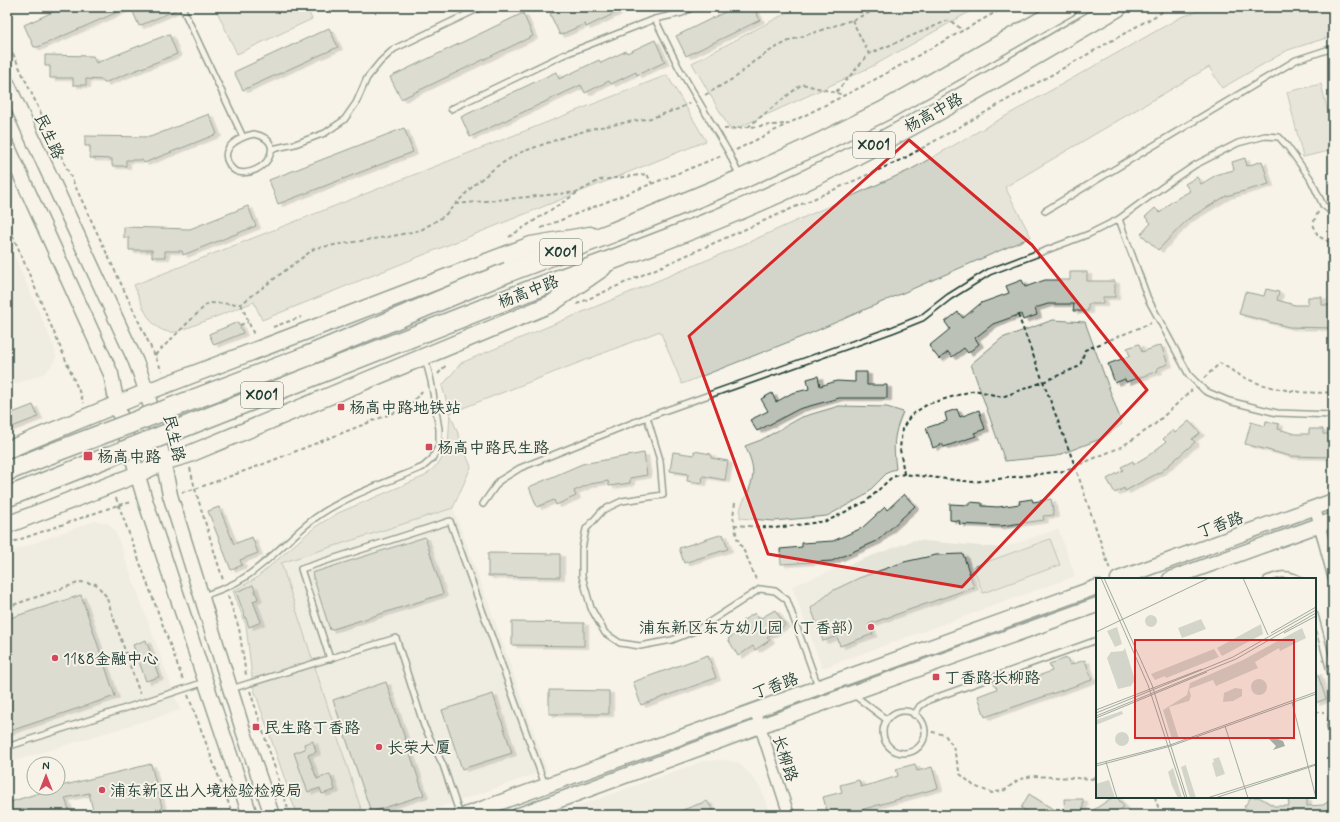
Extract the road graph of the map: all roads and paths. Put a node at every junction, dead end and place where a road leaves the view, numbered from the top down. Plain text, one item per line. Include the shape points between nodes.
1 (182, 7) edge
2 (482, 7) edge
3 (693, 7) edge
4 (883, 7) edge
5 (1005, 7) edge
6 (1067, 7) edge
7 (1117, 7) edge
8 (1171, 7) edge
9 (655, 19) junction
10 (852, 20) junction
11 (963, 30) junction
12 (1333, 48) edge
13 (869, 54) junction
14 (7, 83) edge
15 (836, 92) junction
16 (844, 95) junction
17 (697, 99) junction
18 (451, 109) dead end
19 (787, 124) junction
20 (748, 127) junction
21 (715, 130) junction
22 (243, 137) junction
23 (7, 145) edge
24 (272, 149) junction
25 (728, 153) junction
26 (742, 179) junction
27 (652, 184) junction
28 (578, 192) junction
29 (455, 204) junction
30 (1323, 205) junction
31 (1045, 211) dead end
32 (1333, 213) edge
33 (1119, 219) junction
34 (7, 222) edge
35 (537, 230) dead end
36 (614, 232) junction
37 (507, 239) dead end
38 (1333, 244) edge
39 (618, 257) junction
40 (241, 304) junction
41 (576, 305) dead end
42 (1018, 315) dead end
43 (302, 317) dead end
44 (1159, 319) junction
45 (248, 322) junction
46 (240, 325) dead end
47 (267, 330) dead end
48 (261, 332) dead end
49 (154, 354) dead end
50 (424, 357) junction
51 (449, 361) dead end
52 (431, 381) junction
53 (1043, 382) junction
54 (1198, 384) junction
55 (147, 392) junction
56 (1333, 392) edge
57 (117, 405) junction
58 (1333, 415) edge
59 (87, 417) junction
60 (647, 417) junction
61 (7, 450) edge
62 (163, 462) junction
63 (1075, 466) junction
64 (7, 472) edge
65 (138, 474) junction
66 (904, 474) junction
67 (111, 485) junction
68 (170, 495) junction
69 (7, 497) edge
70 (145, 500) junction
71 (1333, 501) edge
72 (735, 503) dead end
73 (482, 504) dead end
74 (118, 505) junction
75 (1315, 508) junction
76 (1327, 523) edge
77 (7, 525) edge
78 (734, 525) junction
79 (7, 544) edge
80 (1115, 575) edge
81 (1333, 576) edge
82 (1173, 578) edge
83 (1270, 578) edge
84 (1298, 578) edge
85 (1096, 587) edge
86 (760, 589) junction
87 (202, 596) junction
88 (1096, 605) edge
89 (7, 607) edge
90 (1316, 619) edge
91 (1096, 640) edge
92 (330, 659) junction
93 (206, 682) junction
94 (1333, 682) edge
95 (819, 688) junction
96 (186, 689) junction
97 (231, 690) junction
98 (852, 694) junction
99 (143, 702) junction
100 (1333, 710) edge
101 (756, 711) junction
102 (914, 715) junction
103 (886, 720) junction
104 (760, 726) junction
105 (925, 730) junction
106 (1333, 737) edge
107 (7, 746) edge
108 (1096, 774) edge
109 (1093, 779) joint
110 (545, 786) junction
111 (1155, 798) edge
112 (1160, 813) junction
113 (233, 815) edge
114 (250, 815) edge
115 (272, 815) edge
116 (460, 815) edge
117 (465, 815) edge
118 (519, 815) edge
119 (788, 815) edge
120 (1150, 815) edge
121 (1204, 815) edge

1 - 22 lane
2 - 24 lane via 394,49 367,78 356,103 344,120 325,134
3 - 9 lane via 682,13
4 - 10 path
5 - 11 path
6 - 26 highway, 杨高中路 / X001 via 884,111
7 - 39 highway, 杨高中路 / X001 via 845,161 763,199
8 - 41 path via 903,159
9 - 17 lane
9 - 18 lane via 563,55
10 - 13 path
10 - 17 path via 773,49 736,77
11 - 13 path via 949,20
11 - 16 path
12 - 31 lane via 1296,60
13 - 15 path
14 - 55 street, 民生路 via 136,362
15 - 16 path
15 - 20 path via 802,84
16 - 19 path
17 - 21 lane
17 - 29 path via 651,118 595,128 519,153 496,167
19 - 20 path
19 - 25 path
20 - 21 path
21 - 25 lane
22 - 24 lane via 254,134 262,136 269,141
22 - 24 lane via 226,150 226,160 230,168 237,172 257,169 265,164
23 - 57 street via 111,374
25 - 26 lane
25 - 27 path
26 - 36 highway, 杨高中路 / X001
27 - 28 path via 647,174 600,180
27 - 35 path
28 - 29 path
28 - 37 path
29 - 40 path via 444,216 421,230 315,248
30 - 32 lane
30 - 33 lane via 1310,178 1287,146 1279,137 1265,136 1238,143 1196,165
30 - 38 path via 1313,224 1318,236
33 - 44 lane via 1148,299
33 - 60 lane via 1089,234 989,272 949,297 922,318
34 - 59 path via 76,381
36 - 55 main road, 杨高中路 / X001 via 531,245
36 - 64 highway, 杨高中路 / X001, bridge via 508,272 305,357
39 - 50 main road, X001 via 551,304
39 - 69 highway, 杨高中路 / X001, bridge
40 - 45 path
40 - 49 path via 208,303
42 - 53 path
43 - 47 path
44 - 53 path via 1085,350 1080,366
44 - 54 lane via 1189,375
45 - 46 path
45 - 48 path via 254,335
50 - 52 lane
50 - 62 main road, X001 via 188,455
51 - 52 path
52 - 68 path via 408,408 246,470
52 - 87 lane via 439,429 439,445 432,459 423,467 336,505 314,519 243,579
53 - 63 path
53 - 66 path via 1002,397 975,390 928,404 911,415 902,429 900,449
54 - 56 path via 1220,362 1242,376 1274,388
54 - 58 lane via 1205,391 1229,401 1277,413
54 - 63 path via 1153,426 1120,447
55 - 57 main road, 杨高中路 / X001
55 - 62 street, 民生路
57 - 59 main road, 杨高中路 / X001
57 - 65 street
59 - 61 main road, 杨高中路 / X001
60 - 73 lane via 520,468 499,480
60 - 86 lane via 660,460 663,496 622,501 603,510 586,528 582,549 582,576 591,608 605,633 620,643 640,646 672,640 697,630
62 - 65 main road, X001
62 - 68 street, 民生路
63 - 66 path via 1064,471 973,482
63 - 80 path
65 - 67 main road, X001
65 - 70 street
66 - 78 path via 892,477 867,501 827,521 775,528
67 - 74 path
67 - 77 main road, X001
68 - 87 street, 民生路
70 - 74 path
70 - 93 street
71 - 75 street, 丁香路
72 - 78 path
74 - 79 path
74 - 96 path
75 - 76 street
75 - 80 street, 丁香路
76 - 81 street
76 - 82 street
78 - 86 path via 737,538
83 - 84 lane via 1292,574
85 - 95 street, 丁香路
86 - 95 lane via 775,590 787,600
87 - 97 street, 民生路
88 - 98 street
89 - 99 path via 81,582 96,584 106,596
90 - 94 lane
91 - 102 lane via 929,700 920,706
92 - 97 lane
92 - 110 lane via 301,569 450,520
92 - 116 lane via 396,638 424,726 443,765
93 - 96 lane
93 - 114 street
95 - 101 street, 丁香路
96 - 99 lane
96 - 113 path
97 - 115 street, 民生路
98 - 103 lane
98 - 104 street
99 - 107 lane
100 - 106 lane via 1330,726
101 - 104 street, 长柳路
101 - 110 street, 丁香路
102 - 103 lane via 904,711 897,712
102 - 105 lane via 918,717
103 - 105 lane via 883,739 886,745 897,752 910,752 916,749 921,744
104 - 118 street
104 - 119 street, 长柳路
105 - 109 path via 945,735 953,746 960,774 974,786 992,793 1005,790 1018,780 1032,776
108 - 109 path
110 - 117 street, 丁香路
111 - 112 path
112 - 120 path
112 - 121 path via 1198,812

